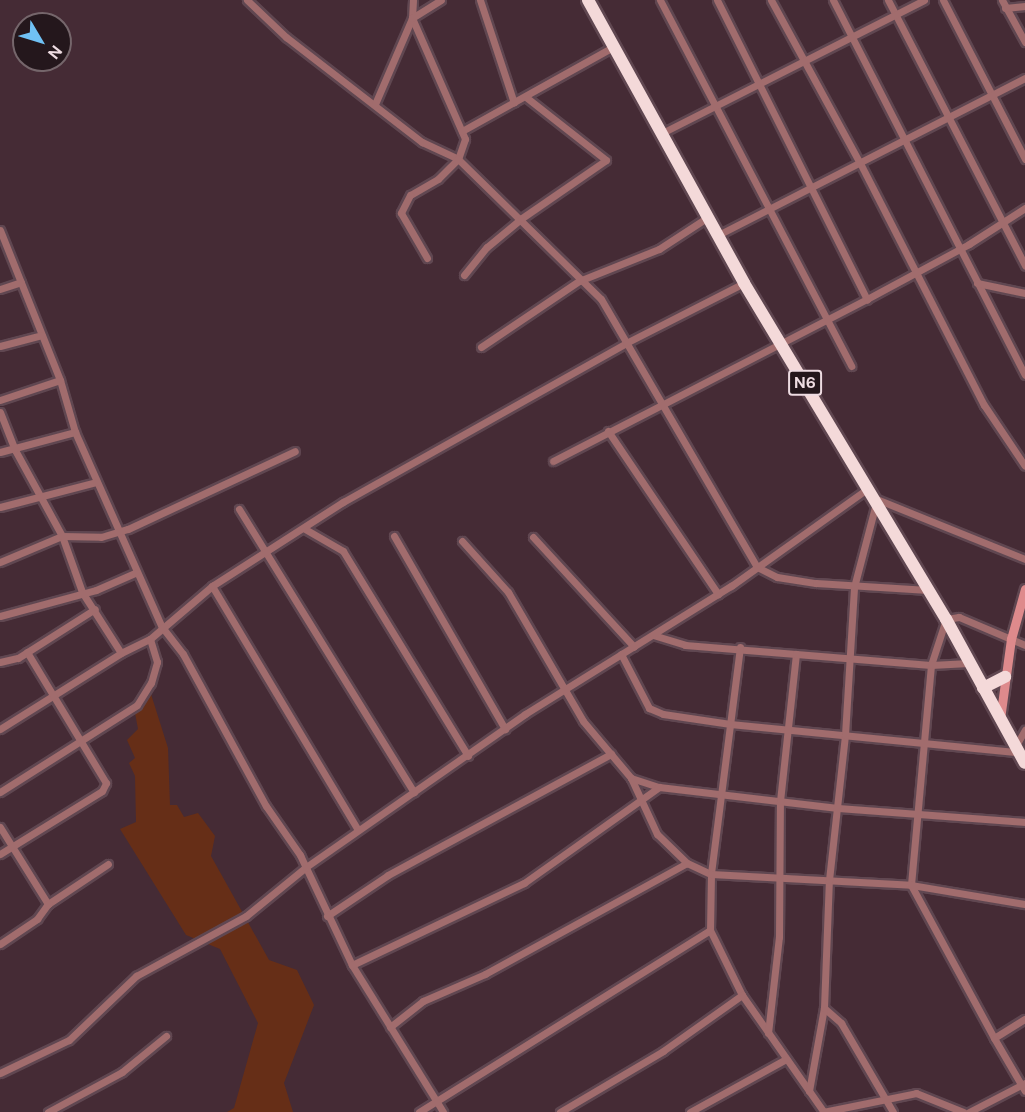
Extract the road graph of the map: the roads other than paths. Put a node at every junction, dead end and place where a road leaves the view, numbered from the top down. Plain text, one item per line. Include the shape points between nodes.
1 (237, 0) edge
2 (413, 0) edge
3 (441, 0) edge
4 (480, 0) edge
5 (588, 0) edge
6 (660, 0) edge
7 (717, 0) edge
8 (771, 0) edge
9 (833, 0) edge
10 (888, 0) edge
11 (924, 0) edge
12 (943, 0) edge
13 (1002, 0) edge
14 (247, 1) edge
15 (1025, 6) edge
16 (1005, 8) junction
17 (896, 15) junction
18 (412, 18) junction
19 (854, 36) junction
20 (1025, 42) edge
21 (613, 47) junction
22 (804, 62) junction
23 (1025, 78) edge
24 (762, 84) junction
25 (991, 95) junction
26 (526, 97) junction
27 (514, 103) junction
28 (375, 104) junction
29 (716, 108) junction
30 (949, 118) junction
31 (462, 131) junction
32 (660, 134) junction
33 (904, 141) junction
34 (458, 159) junction
35 (1025, 159) edge
36 (860, 163) junction
37 (814, 188) junction
38 (1025, 208) edge
39 (771, 210) junction
40 (708, 217) junction
41 (522, 219) junction
42 (1004, 221) junction
43 (1, 234) edge
44 (718, 235) junction
45 (959, 249) junction
46 (427, 258) dead end
47 (1025, 266) edge
48 (915, 272) junction
49 (464, 275) dead end
50 (579, 280) junction
51 (21, 282) junction
52 (744, 283) junction
53 (977, 283) junction
54 (0, 289) edge
55 (1025, 293) edge
56 (867, 299) junction
57 (826, 318) junction
58 (42, 335) junction
59 (780, 341) junction
60 (626, 343) junction
61 (0, 346) edge
62 (481, 347) dead end
63 (850, 366) dead end
64 (1025, 375) edge
65 (60, 380) junction
66 (0, 400) edge
67 (660, 404) junction
68 (0, 412) edge
69 (608, 431) junction
70 (75, 432) junction
71 (15, 450) junction
72 (295, 451) dead end
73 (0, 452) edge
74 (553, 460) dead end
75 (1025, 466) edge
76 (97, 482) junction
77 (41, 496) junction
78 (872, 497) junction
79 (0, 507) edge
80 (239, 508) dead end
81 (305, 529) junction
82 (118, 531) junction
83 (394, 536) dead end
84 (62, 537) junction
85 (533, 537) dead end
86 (462, 540) dead end
87 (269, 553) junction
88 (1025, 559) edge
89 (0, 562) edge
90 (757, 567) junction
91 (135, 573) junction
92 (212, 586) junction
93 (854, 587) junction
94 (1025, 589) edge
95 (928, 590) junction
96 (82, 592) junction
97 (718, 594) junction
98 (95, 609) junction
99 (2, 614) edge
100 (946, 619) junction
101 (162, 627) junction
102 (653, 635) junction
103 (150, 639) junction
104 (1011, 639) junction
105 (1025, 645) edge
106 (634, 647) junction
107 (740, 647) junction
108 (27, 652) junction
109 (121, 653) junction
110 (621, 654) junction
111 (796, 654) junction
112 (850, 660) junction
113 (0, 662) edge
114 (969, 663) junction
115 (930, 665) junction
116 (1005, 677) junction
117 (983, 687) junction
118 (567, 689) junction
119 (52, 695) junction
120 (1000, 719) junction
121 (730, 724) junction
122 (0, 729) edge
123 (505, 729) junction
124 (787, 729) junction
125 (1025, 730) edge
126 (845, 735) junction
127 (81, 741) junction
128 (923, 741) junction
129 (1017, 749) junction
130 (611, 754) junction
131 (468, 756) junction
132 (1025, 763) edge
133 (632, 778) junction
134 (659, 787) junction
135 (0, 792) edge
136 (414, 792) junction
137 (722, 794) junction
138 (780, 801) junction
139 (640, 802) junction
140 (838, 808) junction
141 (918, 813) junction
142 (1025, 822) edge
143 (0, 827) edge
144 (358, 830) junction
145 (12, 847) junction
146 (0, 854) edge
147 (687, 862) junction
148 (108, 864) dead end
149 (306, 867) junction
150 (711, 874) junction
151 (777, 877) junction
152 (829, 879) junction
153 (911, 885) junction
154 (48, 904) junction
155 (1025, 904) edge
156 (327, 916) junction
157 (710, 930) junction
158 (0, 944) edge
159 (352, 965) junction
160 (742, 995) junction
161 (824, 1008) junction
162 (1025, 1019) edge
163 (390, 1027) junction
164 (768, 1033) junction
165 (166, 1036) dead end
166 (994, 1038) junction
167 (786, 1059) junction
168 (0, 1073) edge
169 (1024, 1087) edge
170 (809, 1091) junction
171 (888, 1100) junction
172 (436, 1102) junction
173 (48, 1112) edge
174 (419, 1112) edge
175 (443, 1112) edge
176 (560, 1112) edge
177 (690, 1112) edge
178 (824, 1112) edge
179 (893, 1112) edge
180 (963, 1112) edge
181 (969, 1112) edge

1 - 14 street
2 - 18 street
3 - 18 street
4 - 27 street
5 - 21 highway, N6
6 - 29 street
7 - 24 street
8 - 22 street
9 - 19 street
10 - 17 street
11 - 17 street
12 - 25 street
13 - 16 street
14 - 28 street via 286,37
15 - 16 street
16 - 20 street
17 - 19 street
17 - 30 street
18 - 28 street
18 - 31 street
19 - 22 street
19 - 33 street
21 - 26 street
21 - 32 highway, N6
22 - 24 street
22 - 36 street
23 - 25 street
24 - 29 street
24 - 37 street
25 - 30 street
25 - 35 street
26 - 27 street
26 - 41 street via 606,160
27 - 31 street
28 - 34 street via 422,142
29 - 32 street
29 - 39 street
30 - 33 street
30 - 42 street
31 - 34 street via 464,146
32 - 40 highway, N6
33 - 36 street
33 - 45 street
34 - 41 street
34 - 46 street via 438,179 410,195 401,213
36 - 37 street
36 - 48 street
37 - 39 street
37 - 56 street
38 - 42 street
39 - 44 street
39 - 57 street
40 - 44 highway, N6
40 - 50 street via 658,249
41 - 49 street via 487,247
41 - 50 street
42 - 45 street
42 - 47 street
43 - 51 street
44 - 52 highway, N6
45 - 48 street
45 - 53 street
48 - 56 street
48 - 75 street via 990,415
50 - 60 street via 601,299
50 - 62 street
51 - 54 street
51 - 58 street
52 - 59 highway, N6
52 - 60 street
53 - 55 street
53 - 64 street
56 - 57 street
57 - 59 street
57 - 63 street
58 - 61 street
58 - 65 street
59 - 67 street
59 - 78 highway, N6
60 - 67 street
60 - 81 street via 343,502
65 - 66 street
65 - 70 street
67 - 69 street
67 - 90 street
68 - 71 street
69 - 74 street
69 - 97 street
70 - 71 street
70 - 76 street
71 - 73 street
71 - 77 street
72 - 82 street
76 - 77 street
76 - 82 street
77 - 79 street
77 - 84 street
78 - 88 street
78 - 90 street
78 - 93 street
78 - 95 highway, N6
80 - 87 street
81 - 87 street
81 - 131 street via 343,551
82 - 84 street via 101,537
82 - 91 street
83 - 123 street
84 - 89 street
84 - 96 street
85 - 106 street
86 - 118 street via 508,592
87 - 92 street
87 - 136 street
90 - 93 street via 777,577
90 - 97 street
91 - 96 street
91 - 101 street
92 - 101 street
92 - 144 street
93 - 95 street
93 - 112 street
94 - 104 main road
95 - 100 highway, N6
96 - 98 street
96 - 99 street
97 - 102 street
98 - 108 street
98 - 109 street
100 - 104 street via 959,617
100 - 114 highway, N6
100 - 115 street
101 - 103 street
101 - 149 street via 183,654 266,806
102 - 106 street
102 - 107 street via 685,645
103 - 109 street
103 - 127 street via 157,662 145,695 137,705
104 - 105 street
104 - 116 main road
106 - 110 street
107 - 111 street
107 - 121 street
108 - 113 street
108 - 119 street
109 - 119 street
110 - 118 street
110 - 121 street via 649,708
111 - 112 street
111 - 124 street
112 - 115 street
112 - 126 street
114 - 115 street
114 - 117 highway, N6
115 - 128 street
116 - 117 highway
116 - 120 main road
117 - 120 highway, N6
118 - 123 street
118 - 130 street via 583,722
119 - 122 street
119 - 127 street
120 - 129 highway, N6
121 - 124 street
121 - 137 street
123 - 131 street
124 - 126 street
124 - 138 street
125 - 129 street
126 - 128 street
126 - 140 street
127 - 135 street
127 - 145 street via 106,787
128 - 129 street
128 - 141 street
129 - 132 highway, N6
130 - 133 street
130 - 156 street via 388,875
131 - 136 street
133 - 134 street
133 - 139 street
134 - 137 street
134 - 139 street
136 - 144 street
137 - 138 street
137 - 150 street
138 - 140 street
138 - 151 street
139 - 147 street via 657,834
139 - 159 street via 525,883
140 - 141 street
140 - 152 street
141 - 142 street
141 - 153 street
143 - 145 street
144 - 149 street
145 - 146 street
145 - 154 street
147 - 150 street
147 - 163 street via 485,974 423,1001
148 - 154 street
149 - 156 street
149 - 168 street via 246,916 136,976 69,1040
150 - 151 street
150 - 157 street
151 - 152 street
151 - 164 street via 779,936
152 - 153 street
152 - 161 street
153 - 155 street
153 - 166 street
154 - 158 street via 37,919
156 - 159 street
157 - 160 street
157 - 172 street
159 - 163 street
160 - 164 street
160 - 176 street via 663,1051
161 - 170 street
161 - 171 street via 841,1023
162 - 166 street
163 - 172 street
164 - 167 street
165 - 173 street via 122,1072
166 - 169 street
167 - 170 street
167 - 177 street
169 - 181 street
170 - 178 street
171 - 178 street
171 - 179 street
171 - 180 street via 916,1093
172 - 174 street
172 - 175 street

